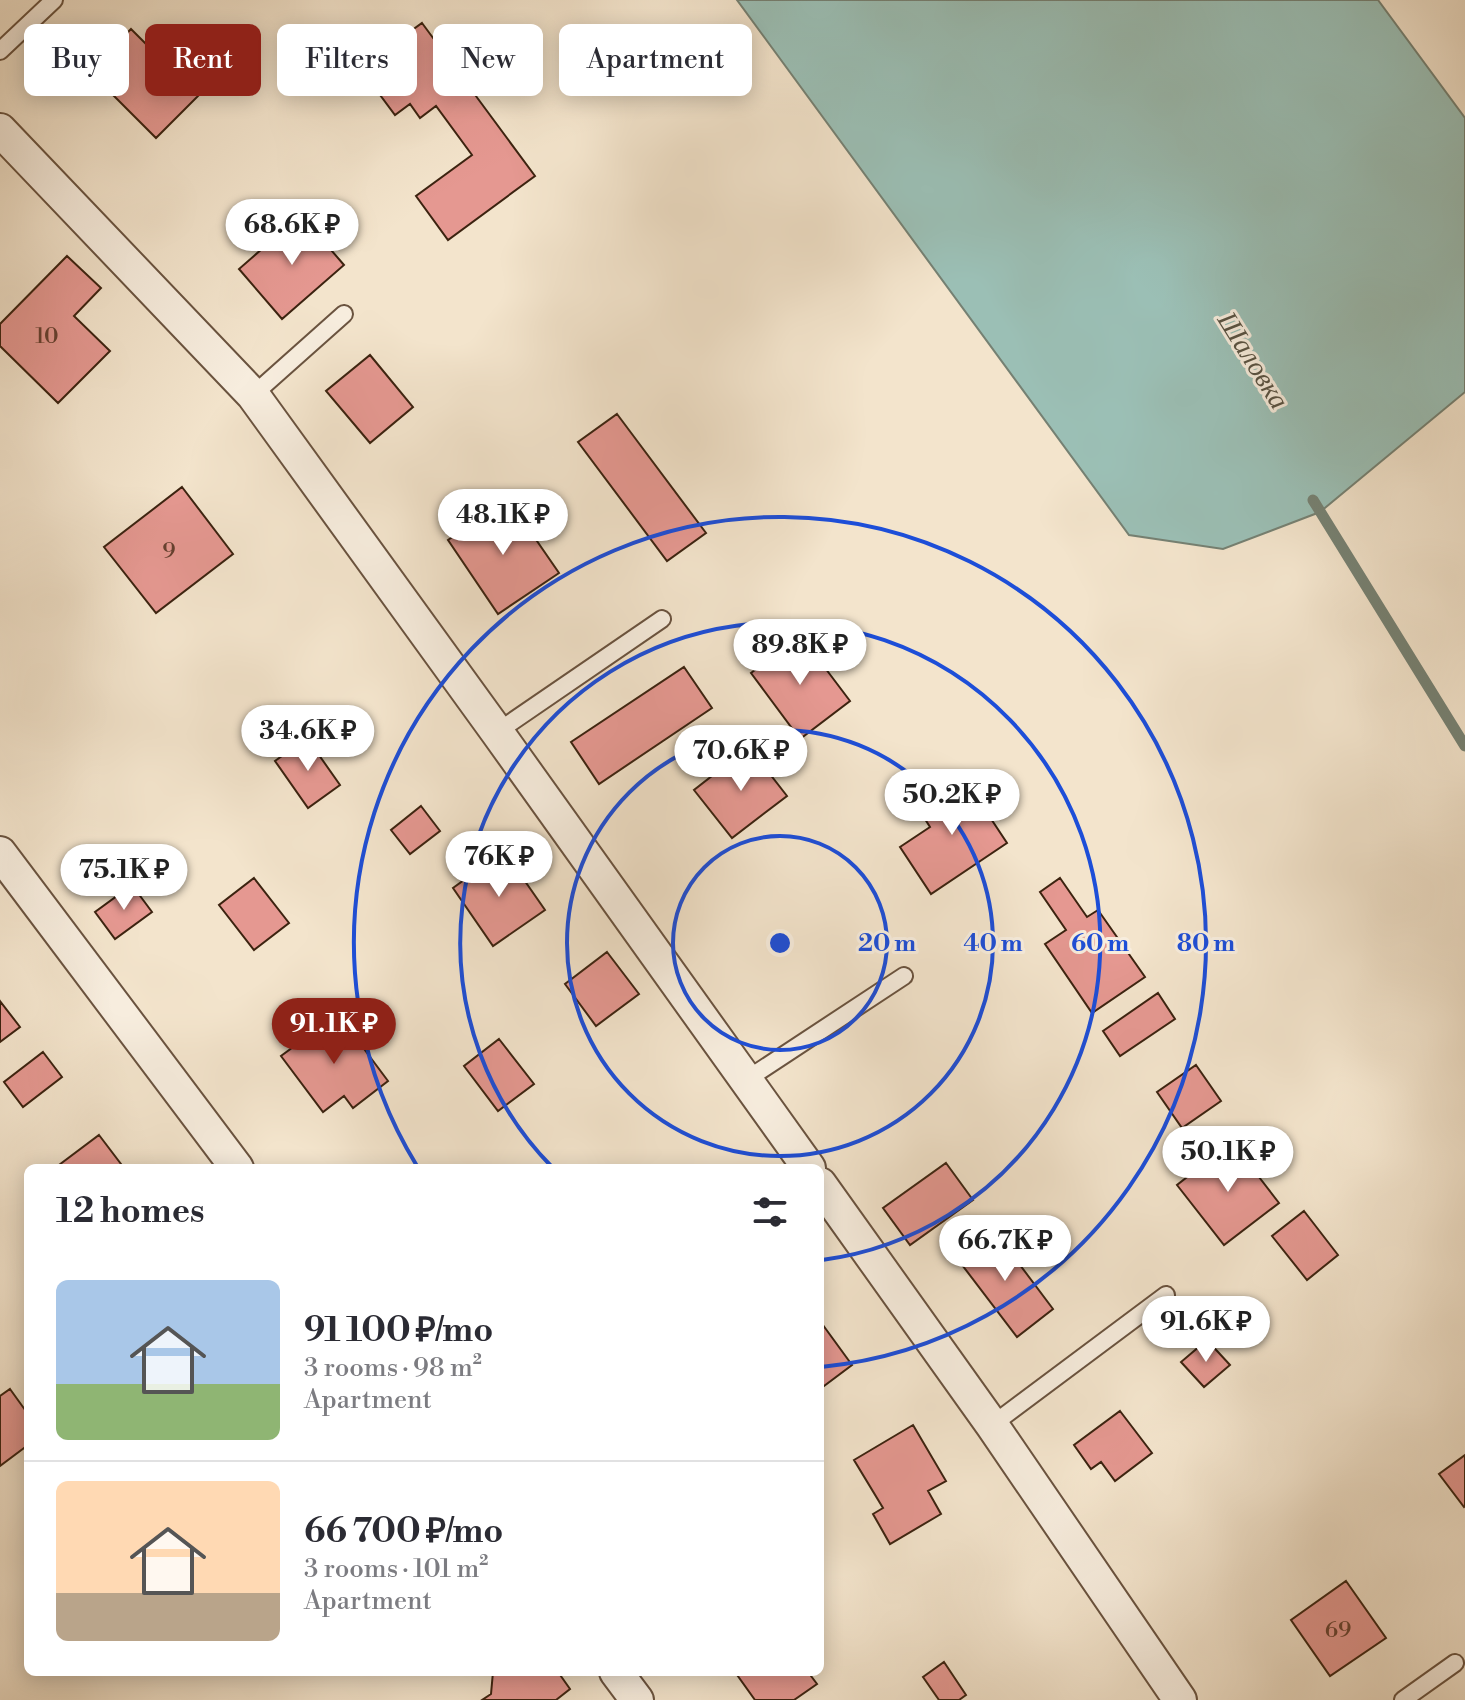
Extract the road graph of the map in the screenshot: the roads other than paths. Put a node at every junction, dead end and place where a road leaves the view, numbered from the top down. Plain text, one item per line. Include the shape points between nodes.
1 (54, 0) edge
2 (0, 51) edge
3 (0, 130) edge
4 (344, 314) dead end
5 (253, 395) junction
6 (662, 619) dead end
7 (497, 732) junction
8 (0, 853) edge
9 (904, 976) dead end
10 (746, 1080) junction
11 (234, 1164) edge
12 (806, 1164) edge
13 (824, 1190) edge
14 (1166, 1295) dead end
15 (992, 1425) junction
16 (1455, 1663) dead end
17 (619, 1676) edge
18 (637, 1700) edge
19 (1180, 1700) edge
20 (1403, 1700) edge

1 - 2 lane
3 - 5 street
4 - 5 lane
5 - 7 street
6 - 7 lane
7 - 10 street
8 - 11 street
9 - 10 lane
10 - 12 street
13 - 15 street
14 - 15 lane
15 - 19 street
16 - 20 lane
17 - 18 street

